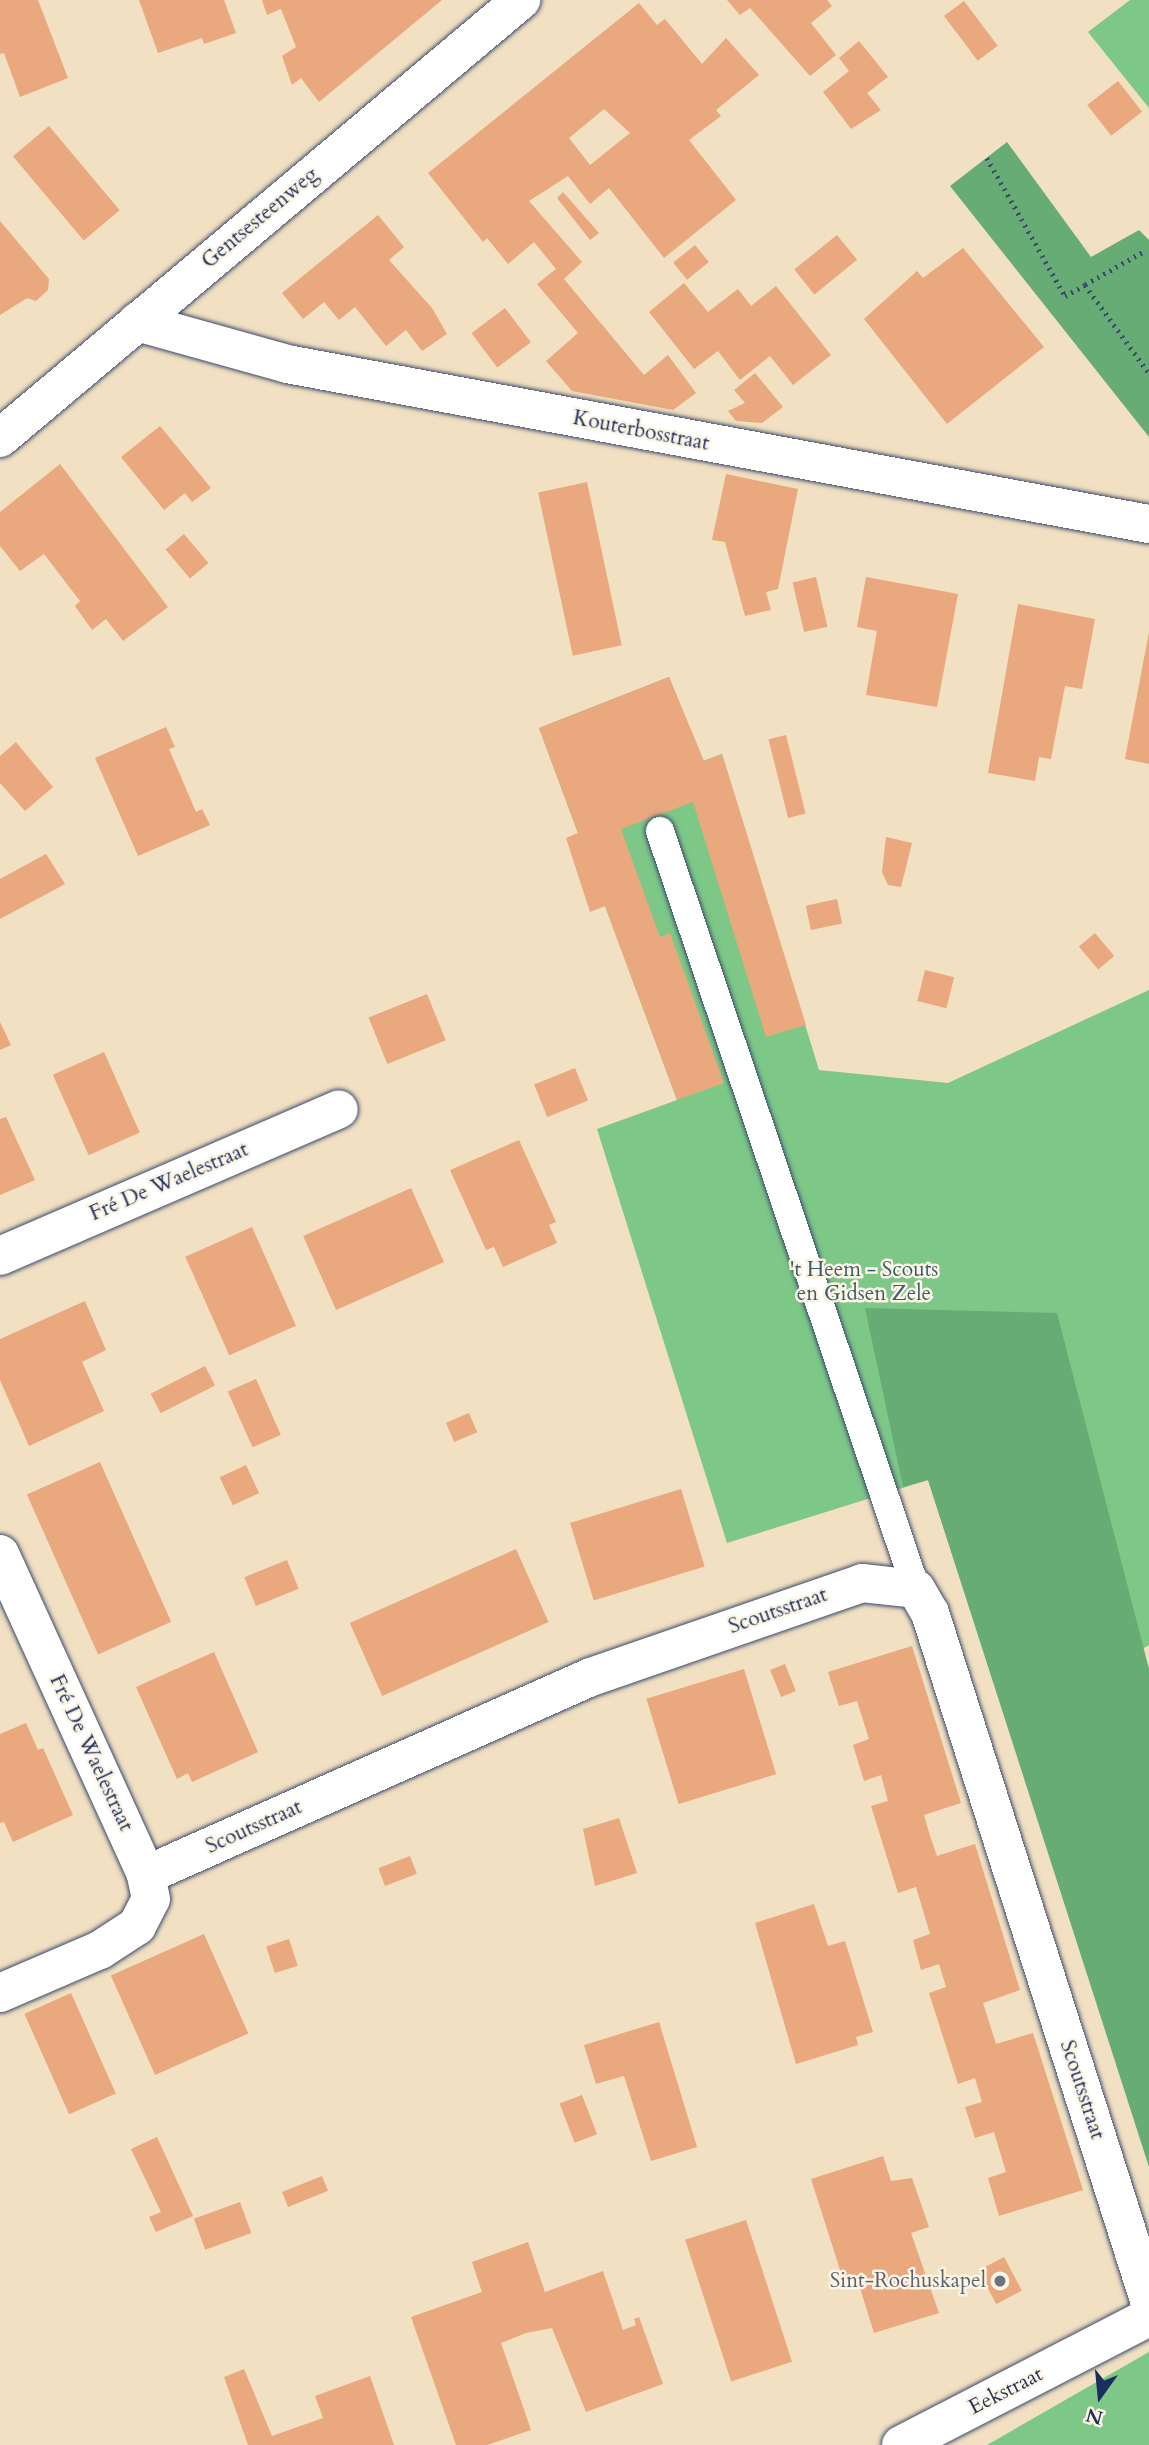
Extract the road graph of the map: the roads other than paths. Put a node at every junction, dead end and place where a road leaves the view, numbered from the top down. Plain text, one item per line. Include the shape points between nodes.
1 (521, 0) edge
2 (137, 322) junction
3 (0, 438) edge
4 (1149, 524) edge
5 (660, 831) dead end
6 (339, 1109) dead end
7 (0, 1256) edge
8 (0, 1554) edge
9 (916, 1589) junction
10 (146, 1875) junction
11 (0, 1993) edge
12 (1149, 2300) edge
13 (1149, 2317) edge
14 (901, 2445) edge

1 - 2 street, Gentsesteenweg
2 - 3 street, Gentsesteenweg
2 - 4 street, Kouterbosstraat via 287,365
5 - 9 lane
6 - 7 street, Fré De Waelestraat
8 - 10 street, Fré De Waelestraat
9 - 10 street, Scoutsstraat via 862,1583 591,1676
9 - 12 street, Scoutsstraat via 934,1624
10 - 11 street via 151,1899 137,1926 100,1950
13 - 14 street, Eekstraat

